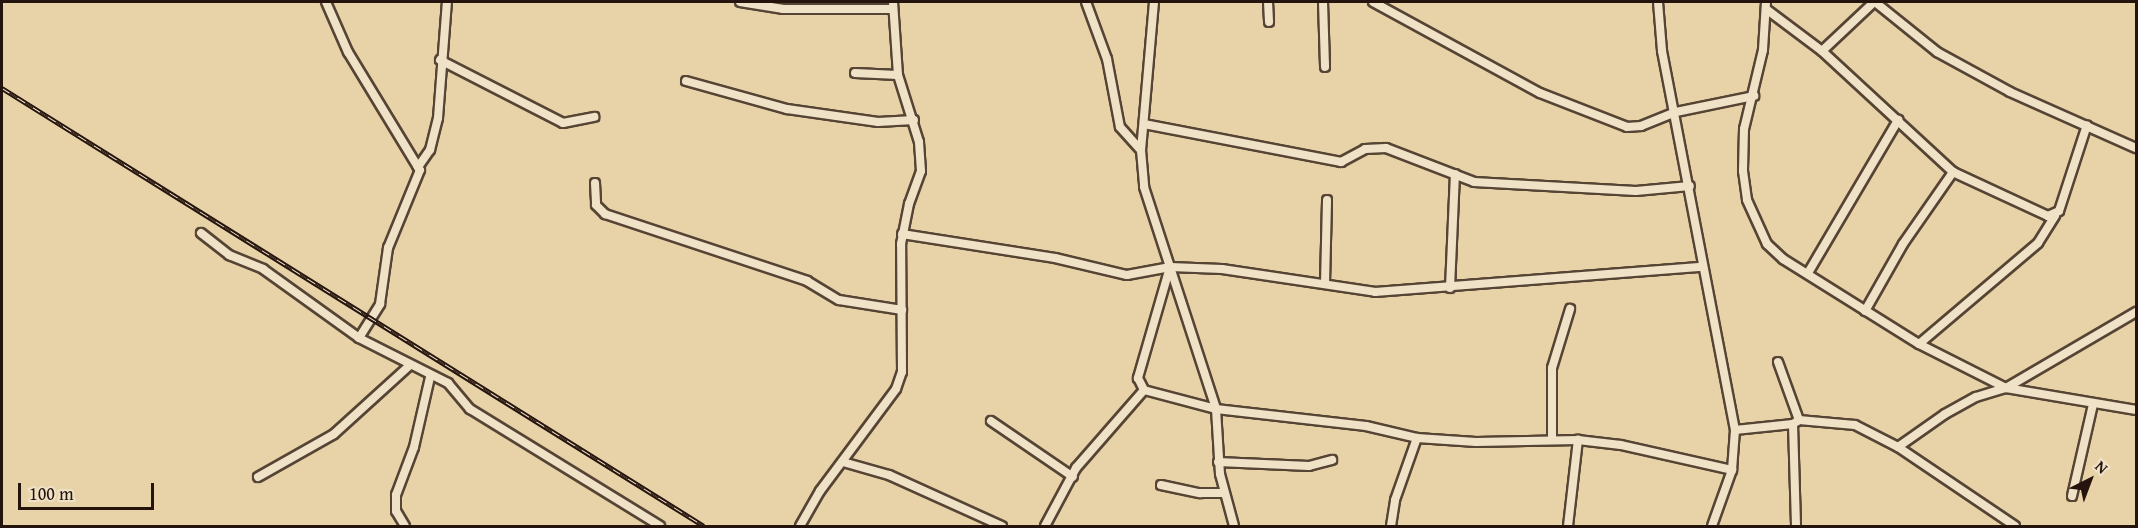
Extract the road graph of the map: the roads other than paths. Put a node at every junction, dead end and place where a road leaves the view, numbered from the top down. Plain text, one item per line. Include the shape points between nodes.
1 (326, 2) edge
2 (447, 2) edge
3 (740, 2) edge
4 (1086, 2) edge
5 (1154, 2) edge
6 (1268, 2) edge
7 (1323, 2) edge
8 (1372, 2) edge
9 (1658, 2) edge
10 (1875, 2) edge
11 (892, 5) edge
12 (1766, 5) edge
13 (1269, 22) dead end
14 (1822, 51) junction
15 (440, 60) junction
16 (1324, 67) dead end
17 (855, 73) dead end
18 (898, 75) junction
19 (686, 81) dead end
20 (1754, 96) junction
21 (1676, 111) junction
22 (594, 117) dead end
23 (914, 120) junction
24 (1898, 120) junction
25 (1144, 124) junction
26 (2087, 125) junction
27 (2136, 148) edge
28 (1141, 150) junction
29 (418, 167) junction
30 (1953, 172) junction
31 (1455, 174) junction
32 (595, 183) dead end
33 (1690, 186) junction
34 (1327, 200) dead end
35 (2055, 216) junction
36 (201, 233) dead end
37 (902, 234) junction
38 (1170, 267) junction
39 (1702, 267) junction
40 (1808, 273) junction
41 (1325, 283) junction
42 (1450, 288) junction
43 (1570, 309) dead end
44 (902, 310) junction
45 (1864, 311) junction
46 (2136, 312) edge
47 (358, 338) junction
48 (1919, 344) junction
49 (1778, 362) dead end
50 (409, 366) junction
51 (430, 377) junction
52 (2006, 388) junction
53 (1144, 390) junction
54 (2093, 404) junction
55 (1216, 409) junction
56 (2136, 410) edge
57 (991, 421) dead end
58 (1796, 422) junction
59 (1735, 430) junction
60 (1417, 438) junction
61 (1552, 438) junction
62 (1578, 440) junction
63 (1898, 447) junction
64 (1332, 460) dead end
65 (843, 462) junction
66 (1218, 462) junction
67 (1732, 470) junction
68 (258, 477) dead end
69 (1073, 477) junction
70 (1161, 484) dead end
71 (1224, 493) junction
72 (2072, 496) dead end
73 (405, 526) edge
74 (660, 526) edge
75 (800, 526) edge
76 (1002, 526) edge
77 (1045, 526) edge
78 (1234, 526) edge
79 (1391, 526) edge
80 (1568, 526) edge
81 (1712, 526) edge
82 (1796, 526) edge
83 (2015, 526) edge

1 - 29 street via 348,52
2 - 15 street
3 - 11 street via 783,9
4 - 28 street via 1107,59 1120,127
5 - 25 street
6 - 13 street
7 - 16 street
8 - 21 street via 1540,93 1614,123 1641,126
9 - 21 street via 1662,51
10 - 14 street
10 - 26 street via 1937,52 2010,92
11 - 18 street
12 - 14 street
12 - 20 street
14 - 24 street
15 - 22 street via 563,123
15 - 29 street via 438,117 430,150
17 - 18 street
18 - 23 street
19 - 23 street via 787,109 878,122
20 - 21 street
20 - 40 street via 1744,129 1747,200 1767,244
21 - 33 street
23 - 37 street via 921,171
24 - 30 street
24 - 40 street
25 - 28 street
25 - 31 street via 1341,162 1365,149 1386,148
26 - 27 street
26 - 35 street
28 - 38 street via 1144,187
29 - 47 street via 388,248 380,304
30 - 35 street
30 - 45 street via 1903,244
31 - 33 street via 1474,182 1574,190 1636,191
31 - 42 street
32 - 44 street via 596,205 605,214 807,281 839,300
33 - 39 street
34 - 41 street
35 - 48 street via 2038,243
36 - 47 street via 229,255 263,269
37 - 38 street via 1055,258 1126,275
37 - 44 street
38 - 41 street via 1222,268
38 - 53 street via 1138,378
38 - 55 street via 1191,343
39 - 42 street via 1618,276 1580,274
39 - 59 street via 1723,353
40 - 45 street
41 - 42 street via 1375,292
43 - 61 street via 1552,368
44 - 65 street via 903,353 896,389
45 - 48 street
46 - 52 street
47 - 50 street
48 - 52 street
49 - 58 street
50 - 51 street
50 - 68 street via 334,434
51 - 73 street via 414,447 396,495 396,511
51 - 74 street via 448,384 470,409
52 - 54 street
52 - 63 street via 1976,397
53 - 55 street
53 - 69 street via 1076,468
54 - 56 street
54 - 72 street
55 - 60 street via 1366,426
55 - 66 street
57 - 69 street
58 - 59 street
58 - 63 street via 1855,425
58 - 82 street
59 - 67 street
60 - 61 street via 1476,442
60 - 79 street via 1395,500
61 - 62 street
62 - 67 street via 1621,445
62 - 80 street
63 - 83 street
64 - 66 street via 1309,466
65 - 75 street
65 - 76 street via 889,475
66 - 71 street
67 - 81 street
69 - 77 street
70 - 71 street via 1200,493
71 - 78 street

